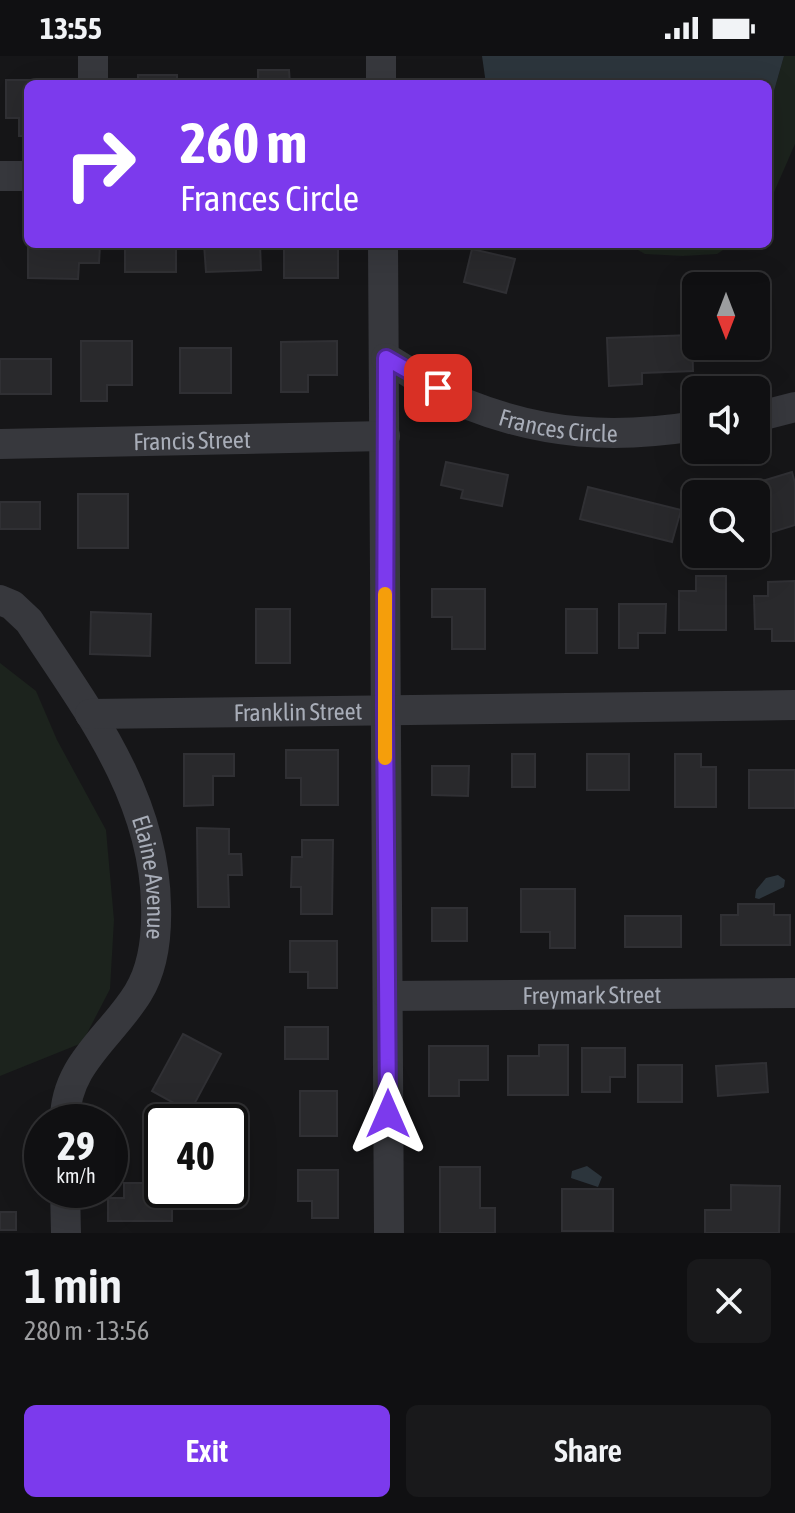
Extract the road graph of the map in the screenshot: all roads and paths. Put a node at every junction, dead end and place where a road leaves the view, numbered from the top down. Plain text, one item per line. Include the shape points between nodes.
1 (93, 56) edge
2 (381, 56) edge
3 (93, 80) edge
4 (381, 80) edge
5 (0, 176) edge
6 (24, 176) edge
7 (383, 248) edge
8 (386, 358) junction
9 (795, 407) edge
10 (770, 413) edge
11 (682, 428) edge
12 (385, 436) junction
13 (0, 444) edge
14 (0, 600) edge
15 (795, 705) edge
16 (385, 708) junction
17 (90, 714) junction
18 (795, 993) edge
19 (388, 996) junction
20 (65, 1104) edge
21 (65, 1208) edge
22 (66, 1233) edge
23 (389, 1233) edge

1 - 3 street
2 - 4 street
5 - 6 street
7 - 8 street
8 - 11 street, Frances Circle via 464,403 526,423 583,434
8 - 12 street
9 - 10 street
12 - 13 street, Francis Street
12 - 16 street
14 - 17 street via 29,621
15 - 16 street, Franklin Street
16 - 17 street, Franklin Street
16 - 19 street
17 - 20 street, Elaine Avenue via 138,807 156,886 157,927 150,966 138,993 74,1076
18 - 19 street, Freymark Street
19 - 23 street
21 - 22 street

